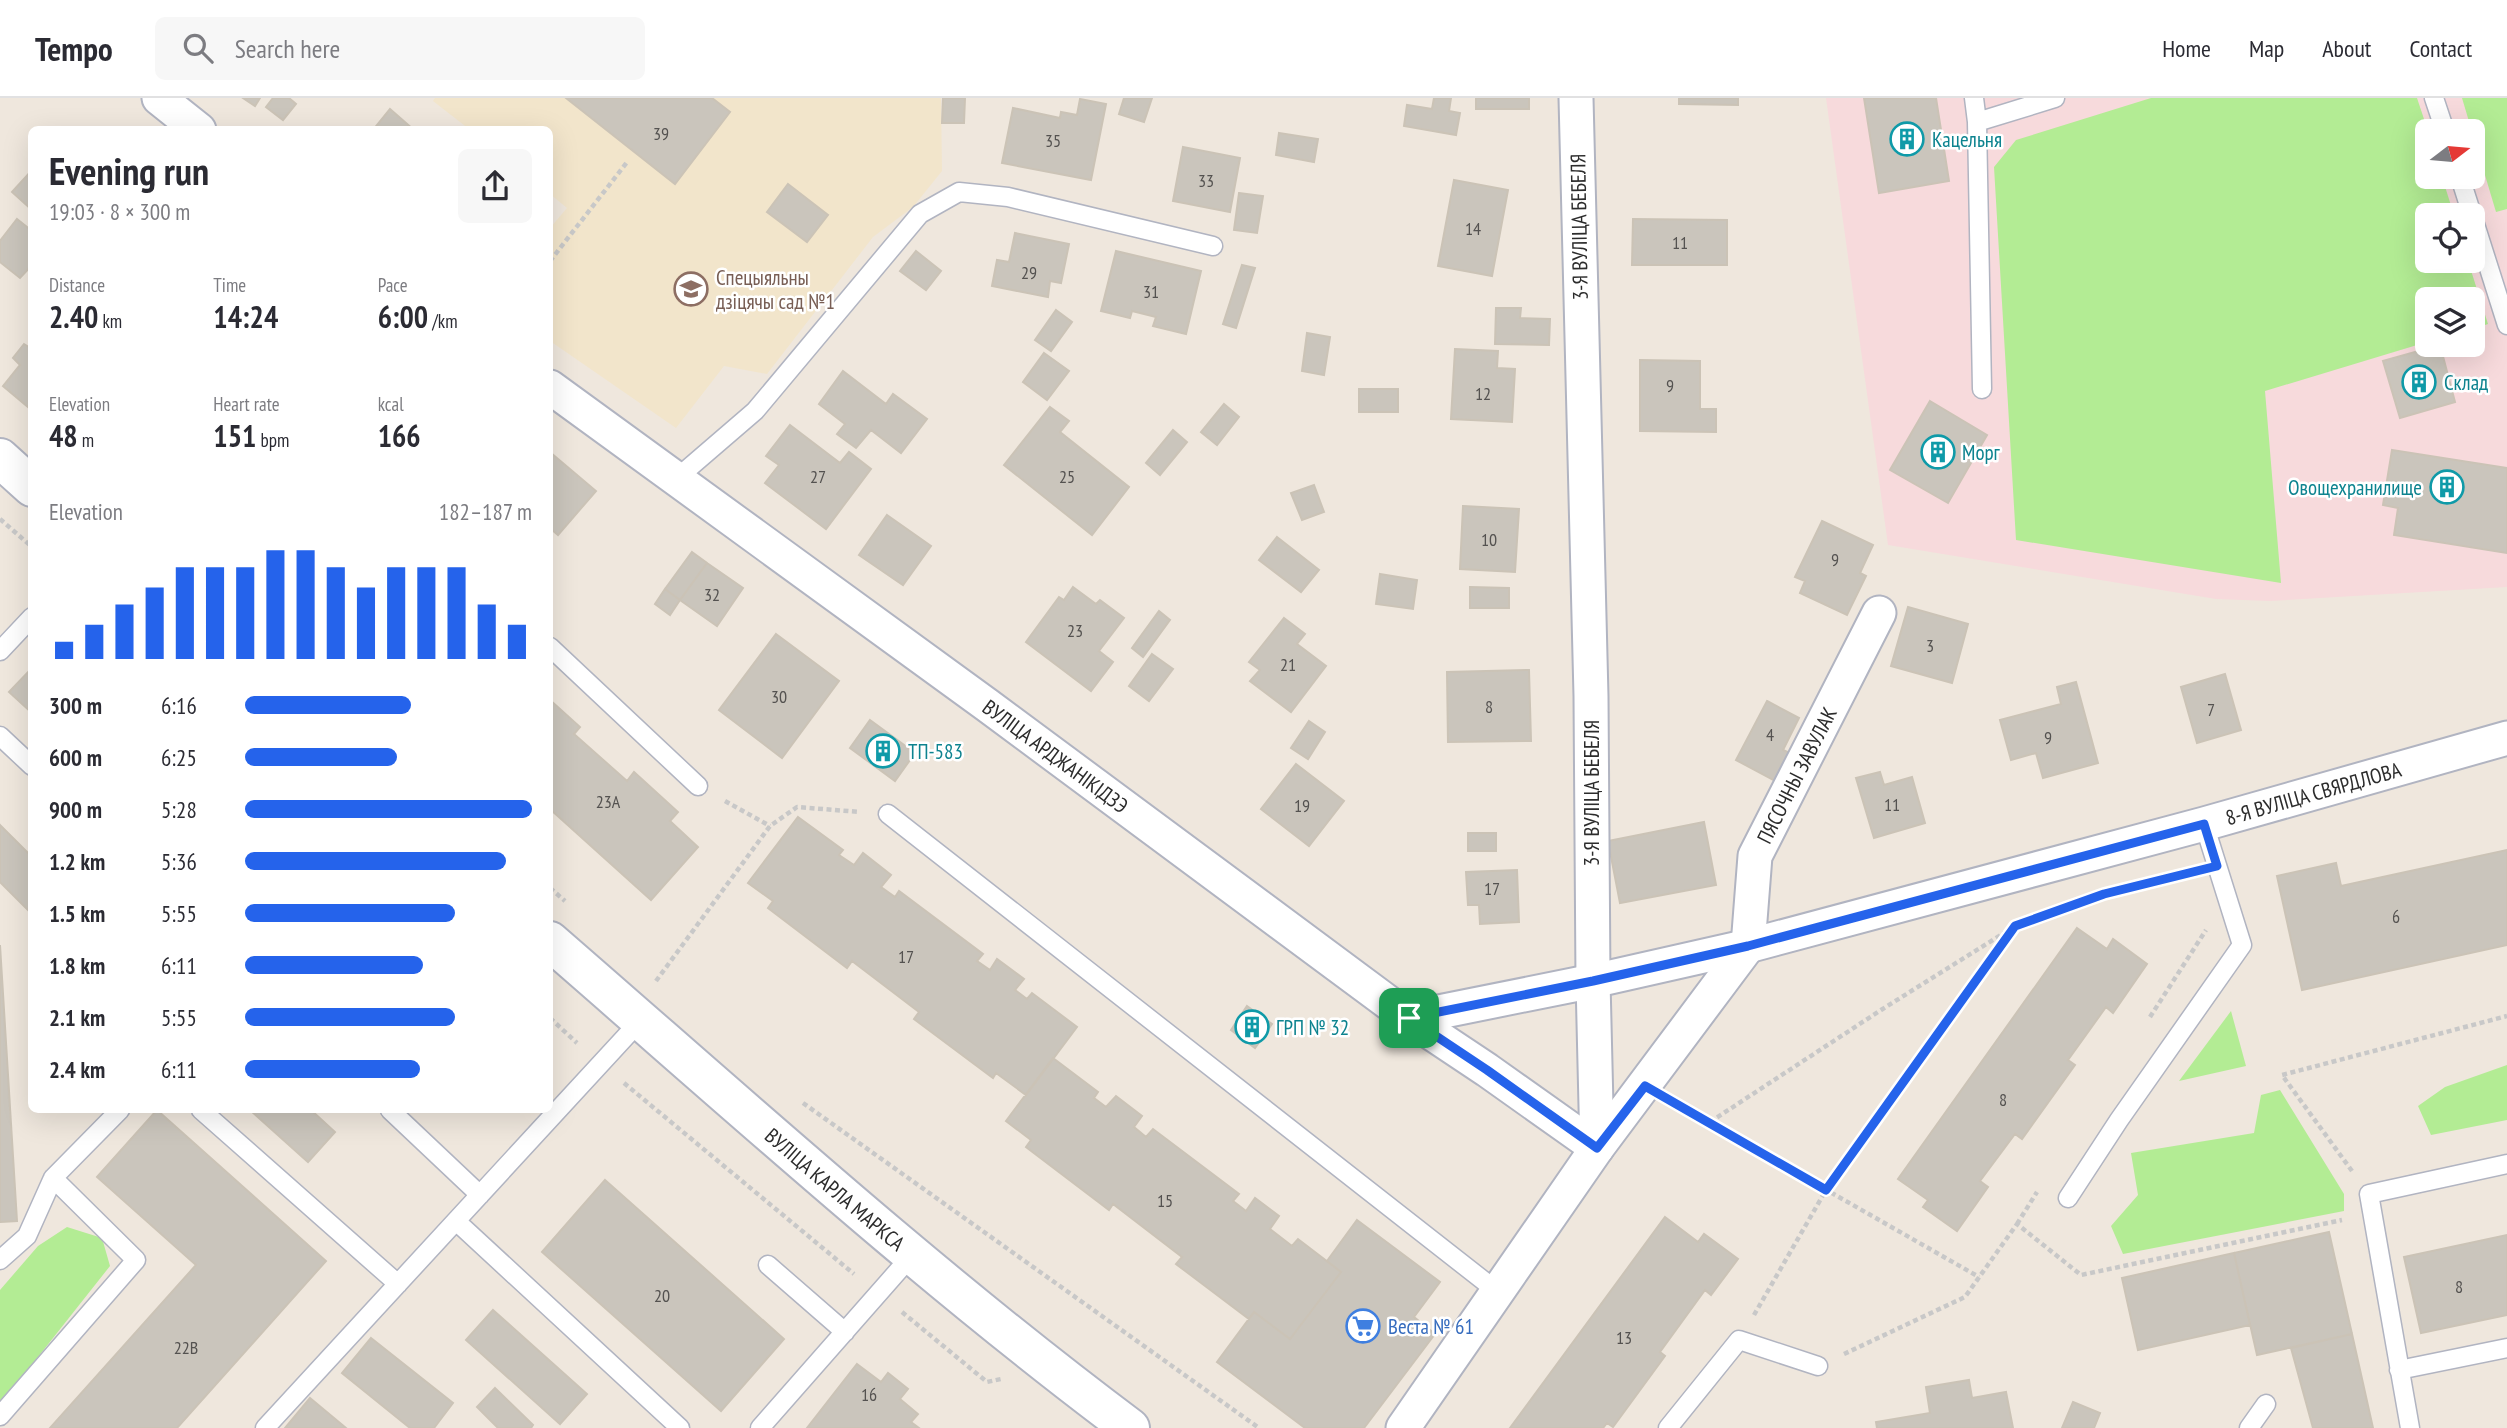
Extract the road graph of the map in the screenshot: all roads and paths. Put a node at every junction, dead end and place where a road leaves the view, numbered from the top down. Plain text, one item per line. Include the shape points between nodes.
1 (159, 98) edge
2 (1576, 98) edge
3 (1974, 98) edge
4 (2055, 98) edge
5 (2434, 98) edge
6 (2441, 119) edge
7 (1977, 122) junction
8 (194, 126) edge
9 (628, 161) dead end
10 (2464, 189) edge
11 (1213, 246) dead end
12 (553, 257) edge
13 (2507, 325) edge
14 (553, 389) edge
15 (1982, 389) dead end
16 (0, 458) edge
17 (676, 479) junction
18 (28, 483) edge
19 (0, 519) edge
20 (28, 544) edge
21 (1879, 613) dead end
22 (28, 621) edge
23 (553, 650) edge
24 (0, 651) edge
25 (0, 736) edge
26 (2507, 738) edge
27 (28, 762) edge
28 (698, 786) joint
29 (888, 814) joint
30 (2204, 824) junction
31 (770, 826) junction
32 (2217, 866) junction
33 (553, 891) edge
34 (569, 905) dead end
35 (2015, 926) junction
36 (553, 944) edge
37 (1748, 946) junction
38 (646, 973) dead end
39 (1593, 981) junction
40 (655, 982) junction
41 (665, 990) dead end
42 (2507, 1016) edge
43 (1409, 1018) junction
44 (553, 1020) edge
45 (641, 1020) junction
46 (601, 1064) junction
47 (1645, 1086) junction
48 (797, 1099) dead end
49 (118, 1113) edge
50 (204, 1113) edge
51 (393, 1113) edge
52 (1710, 1123) junction
53 (1597, 1148) junction
54 (2507, 1164) edge
55 (53, 1178) junction
56 (1826, 1190) junction
57 (2369, 1194) junction
58 (480, 1195) junction
59 (2067, 1198) dead end
60 (2373, 1214) junction
61 (456, 1221) junction
62 (913, 1254) junction
63 (0, 1260) edge
64 (768, 1265) dead end
65 (1979, 1277) junction
66 (398, 1284) junction
67 (1498, 1292) junction
68 (878, 1294) junction
69 (845, 1332) junction
70 (1739, 1340) junction
71 (2507, 1348) edge
72 (1818, 1366) joint
73 (2399, 1370) junction
74 (1013, 1378) dead end
75 (2266, 1404) dead end
76 (0, 1416) edge
77 (264, 1428) edge
78 (680, 1428) edge
79 (760, 1428) edge
80 (1130, 1428) edge
81 (1259, 1428) edge
82 (1403, 1428) edge
83 (1668, 1428) edge
84 (2249, 1428) edge
85 (2410, 1428) edge

1 - 8 street
2 - 39 street, 3-Я ВУЛІЦА БЕБЕЛЯ
3 - 7 lane
4 - 7 lane
5 - 6 lane
7 - 15 lane
9 - 12 path
10 - 13 lane
11 - 17 lane via 1008,197 959,192 920,214 755,411
14 - 17 street, ВУЛІЦА АРДЖАНІКІДЗЭ
16 - 18 main road
17 - 43 street, ВУЛІЦА АРДЖАНІКІДЗЭ
19 - 20 path
21 - 37 street, ПЯСОЧНЫ ЗАВУЛАК via 1755,856
22 - 24 lane
23 - 28 lane
25 - 27 lane
26 - 30 street, 8-Я ВУЛІЦА СВЯРДЛОВА
28 - 31 path
29 - 31 path via 797,807
29 - 67 lane
30 - 32 lane
30 - 37 street, 8-Я ВУЛІЦА СВЯРДЛОВА
31 - 40 path
32 - 35 path via 2104,894
32 - 59 lane via 2242,945
33 - 34 path
35 - 52 path
35 - 56 path
36 - 45 main road, ВУЛІЦА КАРЛА МАРКСА
37 - 39 street, 8-Я ВУЛІЦА СВЯРДЛОВА
37 - 47 street
38 - 40 path
39 - 43 street
39 - 53 street, 3-Я ВУЛІЦА БЕБЕЛЯ
40 - 41 path
42 - 57 path via 2281,1075
43 - 53 street, ВУЛІЦА АРДЖАНІКІДЗЭ
44 - 46 path
45 - 46 lane
45 - 62 main road, ВУЛІЦА КАРЛА МАРКСА
46 - 58 lane
46 - 68 path
47 - 52 path
47 - 53 street
48 - 81 path
49 - 55 lane
50 - 66 lane
51 - 58 lane
52 - 56 path
53 - 67 street
54 - 57 lane
55 - 63 lane via 27,1236
55 - 76 lane via 136,1261
56 - 65 path
56 - 70 path
57 - 60 lane
58 - 61 lane
60 - 65 path via 2081,1275 2017,1224
60 - 73 lane
61 - 66 lane
61 - 78 lane
62 - 68 lane
62 - 80 main road, ВУЛІЦА КАРЛА МАРКСА
64 - 69 lane
65 - 72 path via 1965,1297
66 - 77 lane
67 - 82 street
68 - 69 lane
68 - 74 path via 988,1382
69 - 79 lane
70 - 72 lane
70 - 83 lane
71 - 73 lane
73 - 85 lane
75 - 84 lane

